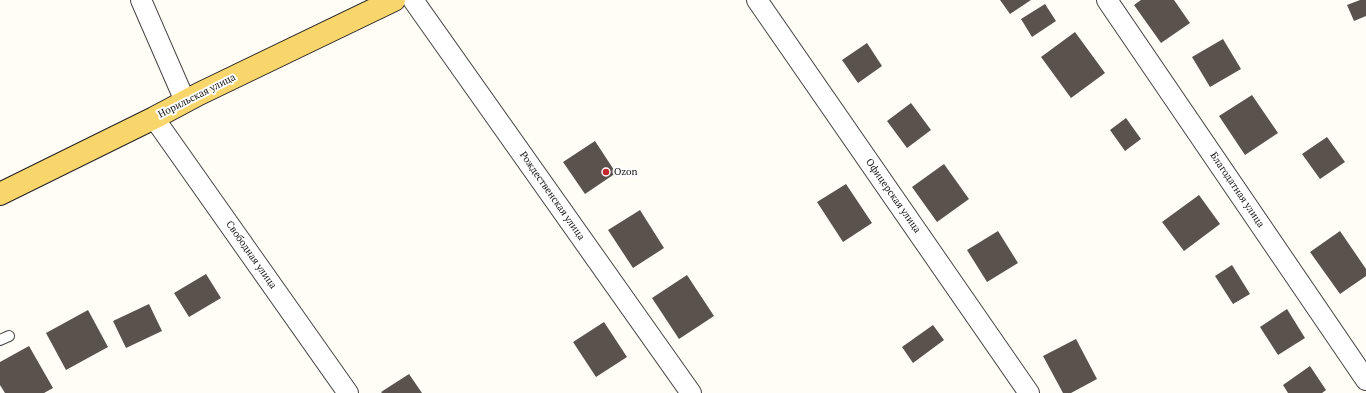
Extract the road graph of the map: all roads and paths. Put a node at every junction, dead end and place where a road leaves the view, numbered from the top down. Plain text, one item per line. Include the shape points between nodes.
1 (141, 0) edge
2 (394, 0) edge
3 (413, 0) edge
4 (757, 0) edge
5 (1107, 0) edge
6 (185, 101) junction
7 (154, 118) junction
8 (0, 194) edge
9 (1366, 380) edge
10 (348, 393) edge
11 (692, 393) edge
12 (1029, 393) edge

1 - 6 street
2 - 6 main road, Норильская улица
3 - 11 street, Рождественская улица
4 - 12 street, Офицерская улица
5 - 9 street, Благодатная улица
6 - 7 main road, Норильская улица
7 - 8 main road, Норильская улица
7 - 10 street, Свободная улица

